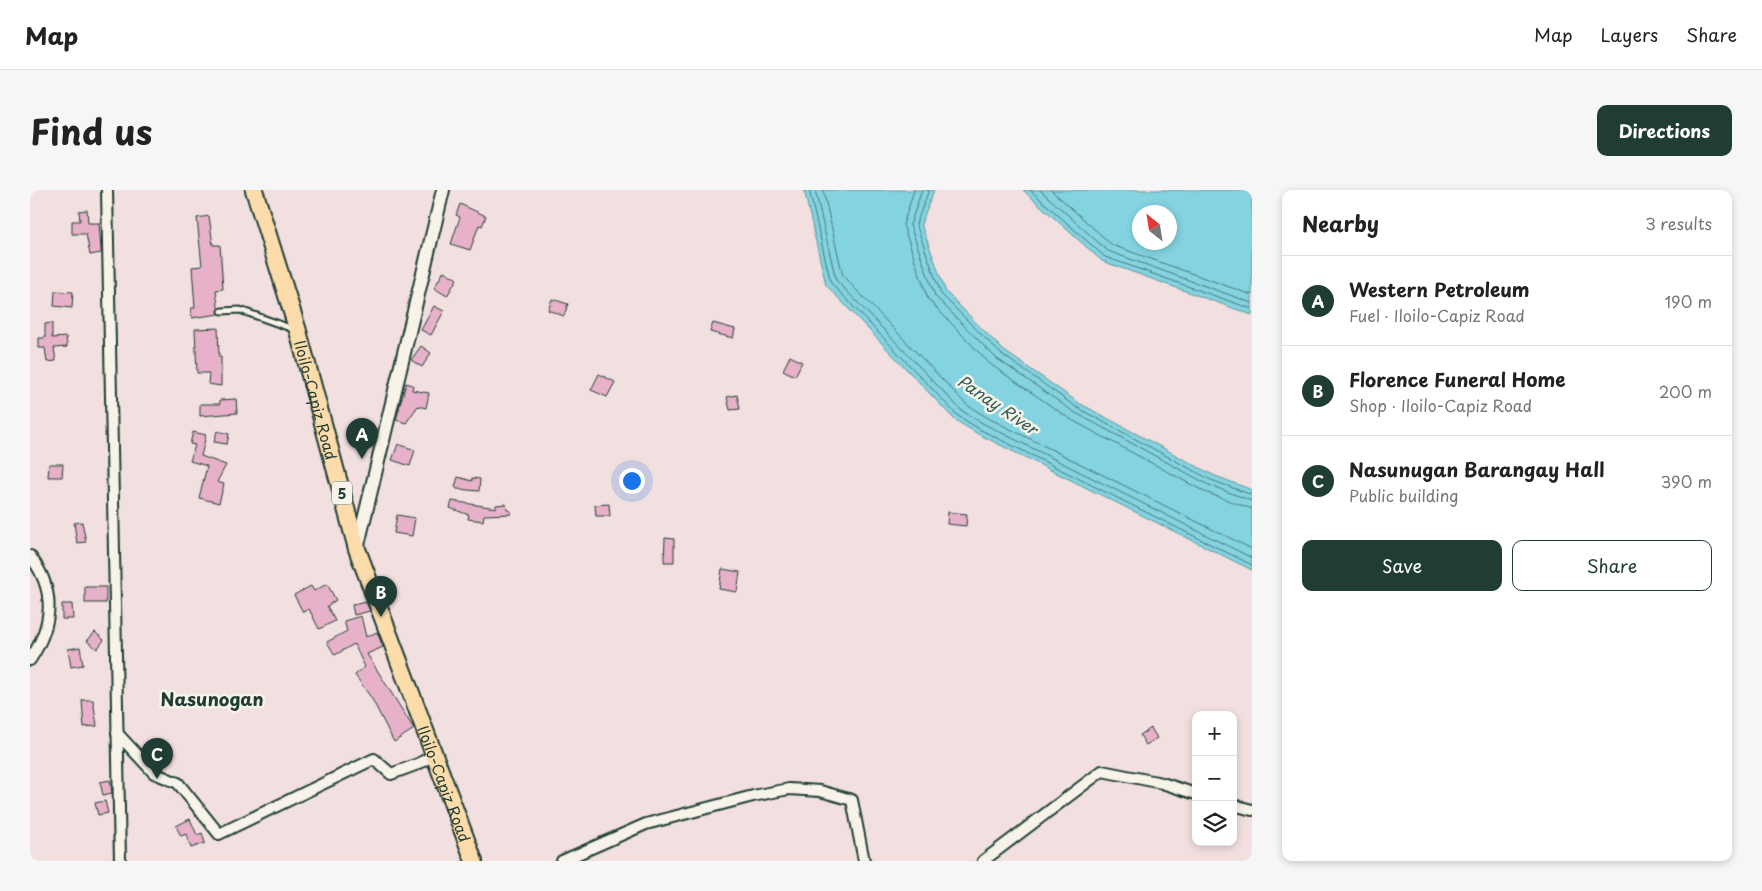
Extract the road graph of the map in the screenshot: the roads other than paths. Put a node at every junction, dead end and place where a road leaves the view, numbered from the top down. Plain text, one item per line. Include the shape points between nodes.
1 (107, 190) edge
2 (254, 190) edge
3 (443, 190) edge
4 (222, 311) dead end
5 (298, 331) junction
6 (357, 549) junction
7 (30, 556) edge
8 (30, 660) edge
9 (117, 733) junction
10 (434, 754) junction
11 (1192, 793) edge
12 (1237, 806) edge
13 (1252, 810) edge
14 (120, 861) edge
15 (474, 861) edge
16 (562, 861) edge
17 (864, 861) edge
18 (983, 861) edge

1 - 9 street
2 - 5 highway, Iloilo-Capiz Road / 5
3 - 6 street
4 - 5 lane via 240,310
5 - 6 highway, Iloilo-Capiz Road / 5
6 - 10 highway, Iloilo-Capiz Road / 5
7 - 8 street via 41,570 48,594 50,619 43,640
9 - 10 street via 154,773 178,783 219,834 374,759 391,774
9 - 14 street
10 - 15 highway, Iloilo-Capiz Road / 5
11 - 18 street via 1102,771
12 - 13 street
16 - 17 street via 646,824 789,789 820,791 852,800

